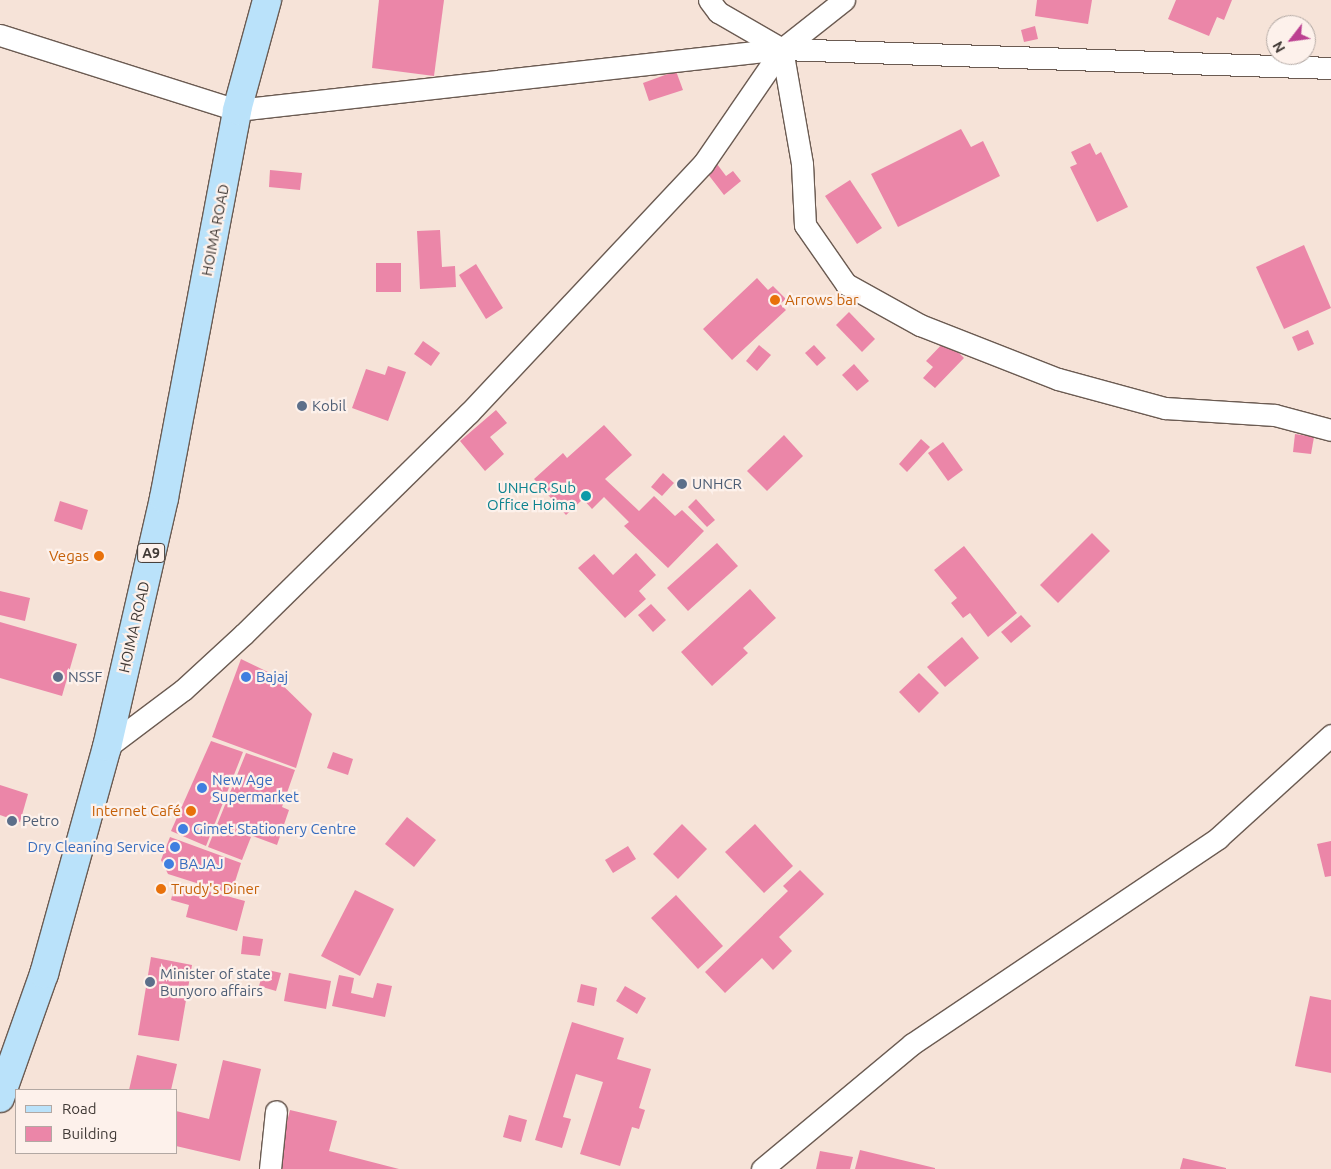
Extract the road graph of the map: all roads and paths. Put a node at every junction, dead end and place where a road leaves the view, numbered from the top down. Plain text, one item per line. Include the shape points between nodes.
1 (267, 0) edge
2 (709, 0) edge
3 (844, 0) edge
4 (0, 35) edge
5 (782, 50) junction
6 (1331, 68) edge
7 (237, 110) junction
8 (1331, 430) edge
9 (1331, 735) edge
10 (106, 747) junction
11 (0, 1098) edge
12 (276, 1111) dead end
13 (270, 1169) edge
14 (762, 1169) edge

1 - 7 main road, HOIMA ROAD / A9
2 - 5 street via 718,12
3 - 5 street
4 - 7 street
5 - 6 street
5 - 7 street
5 - 8 street via 802,164 805,226 846,284 920,325 1058,378 1165,408 1275,415
5 - 10 street via 703,164 469,413 238,640 183,690
7 - 10 main road, HOIMA ROAD / A9 via 164,498
9 - 14 street via 1218,838 912,1044
10 - 11 main road, HOIMA ROAD / A9 via 44,974
12 - 13 street

